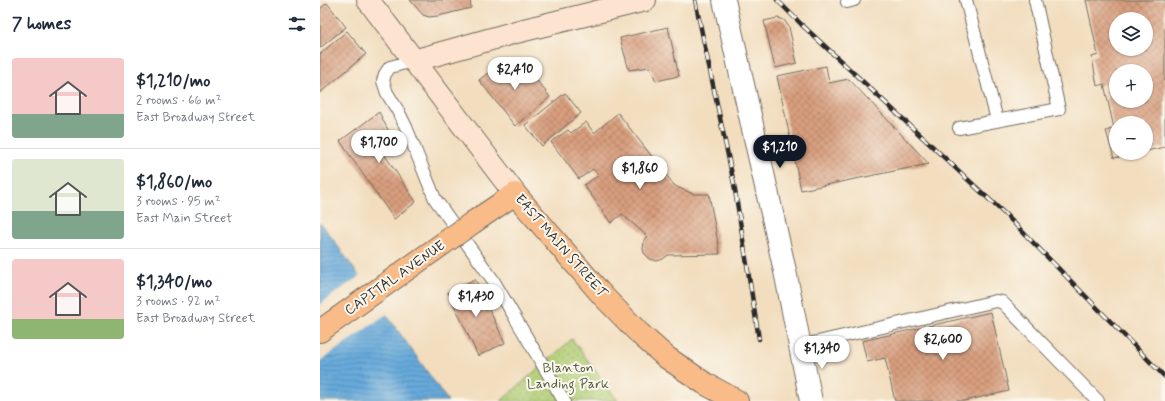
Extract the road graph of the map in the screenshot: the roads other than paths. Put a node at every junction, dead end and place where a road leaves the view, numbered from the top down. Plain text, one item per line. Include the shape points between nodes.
1 (368, 0) edge
2 (645, 0) edge
3 (724, 0) edge
4 (966, 0) edge
5 (1035, 0) edge
6 (413, 61) junction
7 (997, 120) junction
8 (959, 128) dead end
9 (515, 194) junction
10 (320, 331) edge
11 (800, 346) junction
12 (564, 401) edge
13 (737, 401) edge
14 (811, 401) edge
15 (1098, 401) edge

1 - 6 main road, EAST MAIN STREET
2 - 6 main road
3 - 11 street
4 - 7 lane
5 - 7 lane via 1059,109
6 - 9 main road, EAST MAIN STREET
6 - 12 lane via 390,67 383,81 387,93 401,116 435,199 493,280
7 - 8 lane
9 - 10 main road, CAPITAL AVENUE, bridge
9 - 13 main road, EAST MAIN STREET via 603,296 640,334 666,357 704,383
11 - 14 street
11 - 15 lane via 996,301 1002,302

